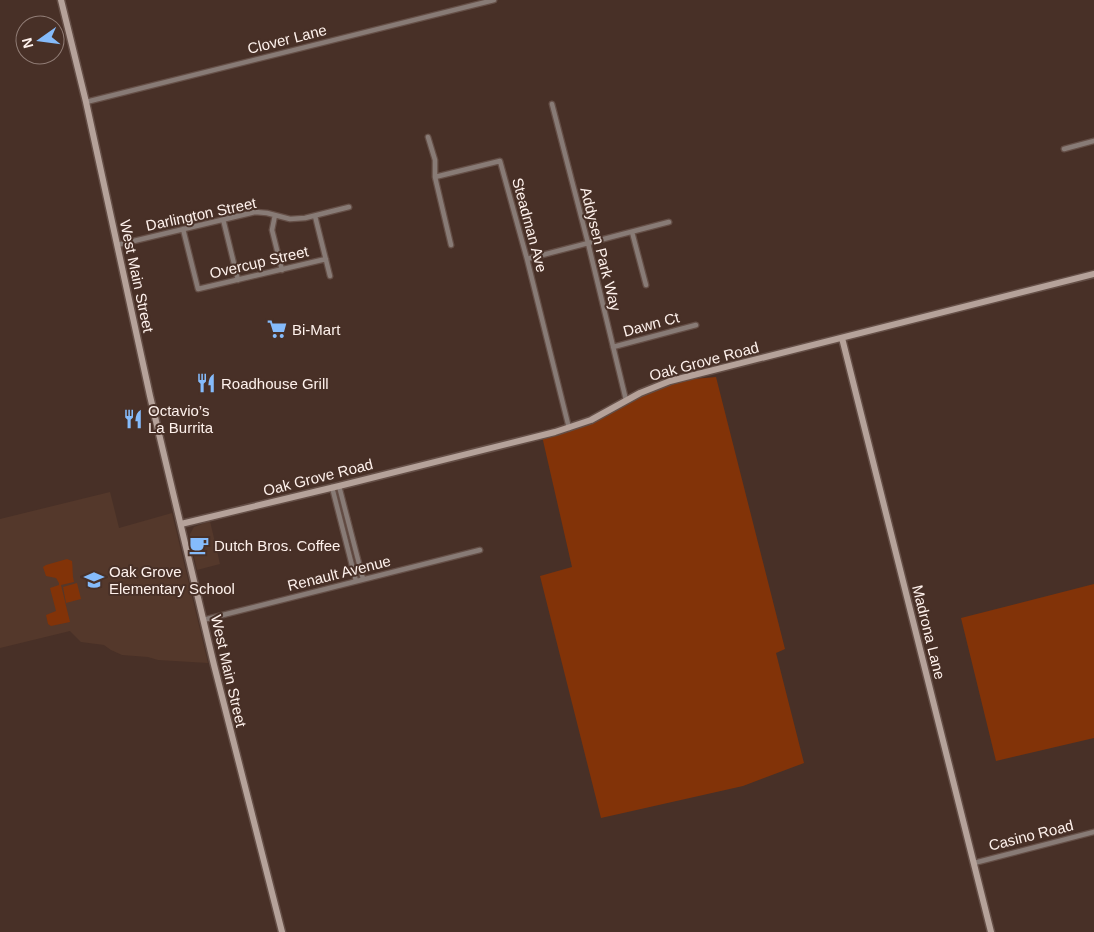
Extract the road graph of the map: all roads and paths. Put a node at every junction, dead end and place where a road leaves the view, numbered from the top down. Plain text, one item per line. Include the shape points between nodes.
1 (61, 0) edge
2 (494, 0) edge
3 (86, 102) junction
4 (552, 104) dead end
5 (428, 137) dead end
6 (1094, 140) edge
7 (1064, 149) dead end
8 (435, 177) junction
9 (349, 207) dead end
10 (275, 215) junction
11 (315, 216) junction
12 (223, 219) junction
13 (669, 222) dead end
14 (184, 229) junction
15 (632, 232) junction
16 (588, 243) junction
17 (117, 245) junction
18 (451, 245) dead end
19 (326, 259) junction
20 (526, 259) junction
21 (282, 270) junction
22 (1094, 274) edge
23 (330, 276) dead end
24 (238, 280) junction
25 (646, 285) dead end
26 (696, 325) dead end
27 (842, 338) junction
28 (613, 347) junction
29 (626, 400) junction
30 (568, 428) junction
31 (339, 486) junction
32 (332, 487) junction
33 (181, 524) junction
34 (480, 550) dead end
35 (363, 580) junction
36 (356, 581) junction
37 (204, 620) junction
38 (1094, 832) edge
39 (974, 863) junction
40 (282, 932) edge
41 (991, 932) edge

1 - 3 street
2 - 3 street, Clover Lane
3 - 17 street, West Main Street
4 - 16 street, Addysen Park Way
5 - 8 street
6 - 7 street
8 - 18 street
8 - 20 street, Steadman Ave via 500,161
9 - 11 street, Darlington Street
10 - 11 street, Darlington Street via 290,219
10 - 12 street, Darlington Street via 255,212
10 - 21 street via 272,230
11 - 19 street
12 - 14 street, Darlington Street
12 - 24 street
13 - 15 street
14 - 17 street, Darlington Street
14 - 24 street, Overcup Street via 198,289
15 - 16 street
15 - 25 street
16 - 20 street
16 - 28 street, Addysen Park Way
17 - 33 street, West Main Street
19 - 21 street, Overcup Street
19 - 23 street
20 - 30 street, Steadman Ave
21 - 24 street, Overcup Street
22 - 27 street, Oak Grove Road
26 - 28 street, Dawn Ct
27 - 29 street, Oak Grove Road via 670,381
27 - 39 street, Madrona Lane
28 - 29 street, Addysen Park Way
29 - 30 street, Oak Grove Road
30 - 31 street, Oak Grove Road
31 - 32 street, Oak Grove Road
31 - 35 street
32 - 33 street, Oak Grove Road
32 - 36 street
33 - 37 street, West Main Street
34 - 35 street, Renault Avenue
35 - 36 street, Renault Avenue
36 - 37 street, Renault Avenue
37 - 40 street, West Main Street
38 - 39 street, Casino Road
39 - 41 street, Madrona Lane

